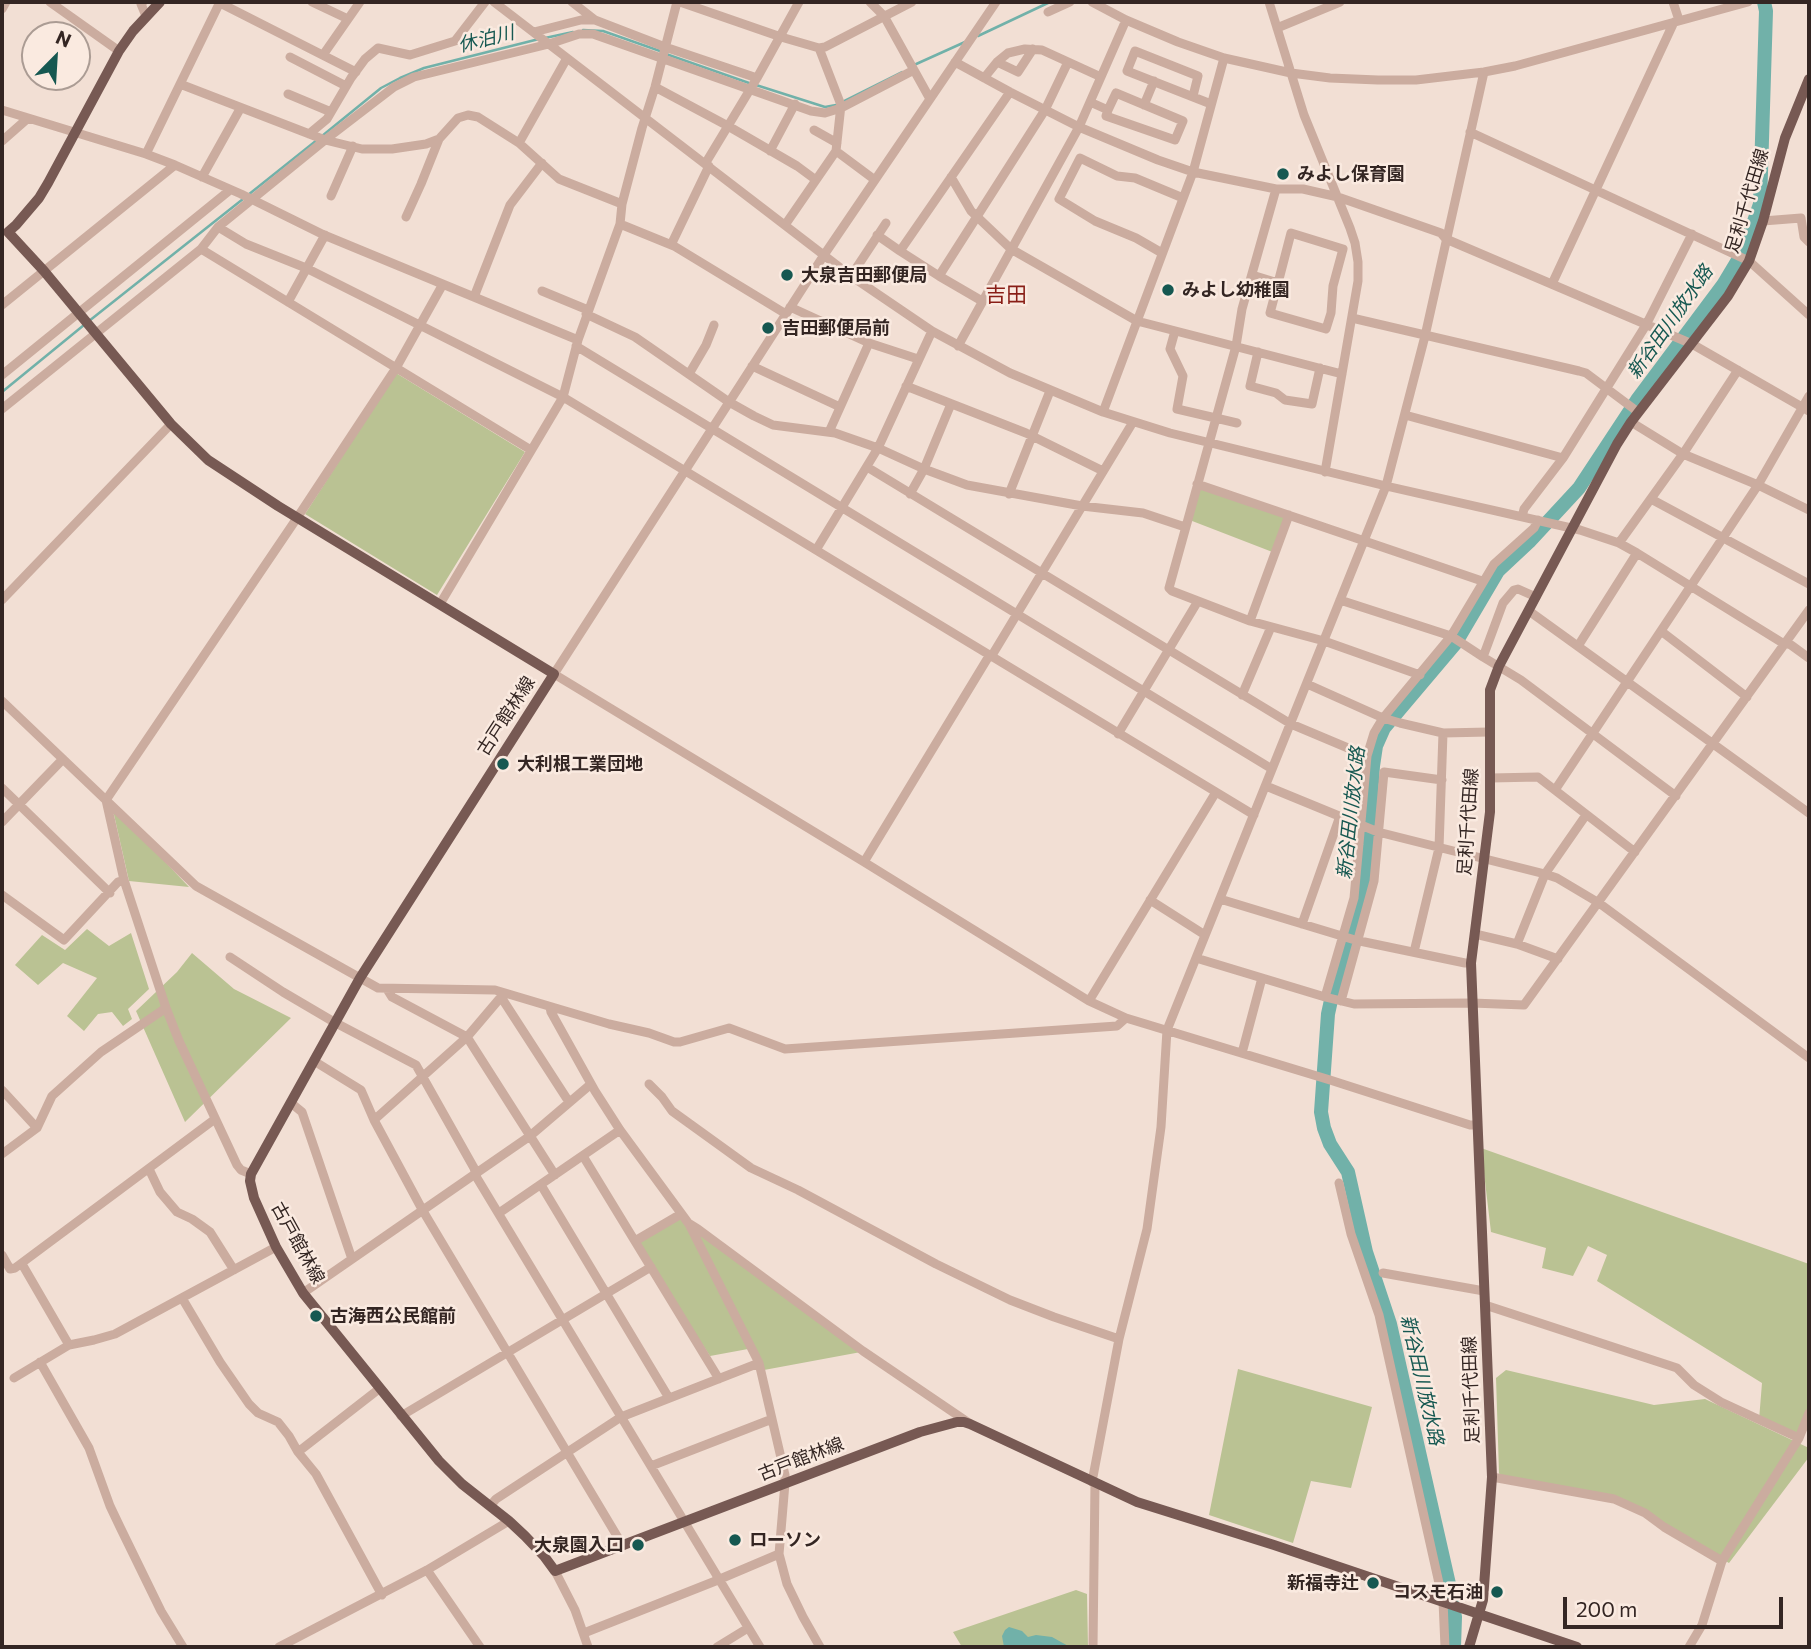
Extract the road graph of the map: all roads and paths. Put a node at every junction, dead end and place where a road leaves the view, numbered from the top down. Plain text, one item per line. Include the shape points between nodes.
1 (6, 2) edge
2 (50, 2) edge
3 (142, 2) edge
4 (160, 2) edge
5 (220, 2) edge
6 (313, 2) edge
7 (360, 2) edge
8 (485, 2) edge
9 (494, 2) edge
10 (572, 2) edge
11 (679, 2) edge
12 (799, 2) edge
13 (870, 2) edge
14 (912, 2) edge
15 (996, 2) edge
16 (1070, 2) edge
17 (1092, 2) edge
18 (1269, 2) edge
19 (1340, 2) edge
20 (1673, 2) edge
21 (1748, 2) edge
22 (1105, 6) edge
23 (2, 9) edge
24 (1048, 12) dead end
25 (146, 16) junction
26 (884, 16) junction
27 (348, 19) junction
28 (595, 19) junction
29 (1126, 20) junction
30 (1676, 21) junction
31 (1278, 28) junction
32 (780, 37) junction
33 (541, 38) junction
34 (820, 48) junction
35 (1033, 49) junction
36 (119, 51) junction
37 (664, 53) junction
38 (323, 55) junction
39 (290, 57) dead end
40 (567, 58) junction
41 (1224, 58) junction
42 (955, 62) junction
43 (996, 62) junction
44 (1068, 62) junction
45 (912, 66) junction
46 (356, 72) junction
47 (1484, 72) junction
48 (1291, 73) junction
49 (1101, 77) junction
50 (984, 78) junction
51 (1809, 79) edge
52 (1154, 81) junction
53 (180, 84) junction
54 (754, 84) junction
55 (346, 86) junction
56 (655, 87) junction
57 (1010, 92) junction
58 (288, 94) dead end
59 (1193, 96) junction
60 (930, 99) junction
61 (840, 103) junction
62 (1090, 103) junction
63 (795, 104) junction
64 (1211, 104) junction
65 (1144, 105) junction
66 (240, 109) junction
67 (2, 110) edge
68 (1045, 110) junction
69 (1108, 110) junction
70 (331, 112) junction
71 (645, 117) junction
72 (27, 119) junction
73 (728, 126) junction
74 (1079, 127) junction
75 (814, 130) dead end
76 (1471, 132) junction
77 (75, 133) junction
78 (311, 135) junction
79 (439, 139) junction
80 (325, 140) junction
81 (2, 141) edge
82 (519, 143) junction
83 (352, 146) junction
84 (837, 147) junction
85 (770, 151) junction
86 (146, 154) junction
87 (542, 163) junction
88 (175, 165) junction
89 (707, 165) junction
90 (1193, 172) junction
91 (202, 177) junction
92 (951, 177) junction
93 (816, 180) junction
94 (875, 180) junction
95 (1276, 189) junction
96 (1594, 189) junction
97 (230, 190) junction
98 (331, 196) dead end
99 (1338, 197) junction
100 (1183, 198) junction
101 (252, 199) junction
102 (622, 204) junction
103 (976, 216) junction
104 (405, 217) dead end
105 (1763, 221) junction
106 (886, 223) dead end
107 (620, 224) junction
108 (785, 225) junction
109 (218, 227) junction
110 (4, 232) edge
111 (1692, 234) junction
112 (325, 235) junction
113 (877, 235) junction
114 (1446, 239) junction
115 (1809, 242) edge
116 (671, 245) junction
117 (1011, 248) junction
118 (201, 249) junction
119 (900, 251) junction
120 (1162, 253) junction
121 (824, 255) junction
122 (1749, 261) junction
123 (306, 268) junction
124 (44, 271) junction
125 (1252, 275) junction
126 (851, 276) junction
127 (939, 276) junction
128 (1278, 283) junction
129 (443, 284) junction
130 (1552, 284) junction
131 (542, 291) dead end
132 (474, 297) junction
133 (982, 301) junction
134 (288, 302) junction
135 (2, 305) edge
136 (788, 310) junction
137 (587, 312) junction
138 (79, 314) junction
139 (1809, 315) edge
140 (1352, 318) junction
141 (1137, 321) junction
142 (421, 324) junction
143 (714, 325) dead end
144 (1646, 326) junction
145 (932, 331) junction
146 (1175, 331) junction
147 (95, 333) junction
148 (1424, 336) junction
149 (577, 343) junction
150 (869, 343) junction
151 (1689, 343) junction
152 (958, 346) junction
153 (1236, 346) junction
154 (1258, 352) junction
155 (918, 359) junction
156 (752, 366) junction
157 (396, 368) junction
158 (1320, 368) junction
159 (1738, 370) junction
160 (689, 374) junction
161 (1342, 374) junction
162 (2, 375) edge
163 (906, 386) junction
164 (1607, 389) junction
165 (1051, 391) junction
166 (1809, 396) edge
167 (563, 397) junction
168 (729, 402) junction
169 (951, 404) junction
170 (840, 407) junction
171 (2, 409) edge
172 (1806, 409) edge
173 (1103, 411) junction
174 (1637, 411) junction
175 (1405, 415) junction
176 (1215, 418) junction
177 (1133, 422) junction
178 (1631, 422) junction
179 (1237, 423) dead end
180 (172, 424) junction
181 (711, 429) junction
182 (829, 432) junction
183 (1031, 436) junction
184 (1208, 443) junction
185 (878, 448) junction
186 (531, 450) junction
187 (1683, 454) junction
188 (1563, 458) junction
189 (867, 467) junction
190 (923, 469) junction
191 (684, 471) junction
192 (1103, 471) junction
193 (1325, 472) junction
194 (1197, 484) junction
195 (1758, 485) junction
196 (1386, 486) junction
197 (910, 494) junction
198 (1009, 494) junction
199 (1651, 499) junction
200 (1082, 506) junction
201 (842, 508) junction
202 (1809, 510) edge
203 (1289, 515) junction
204 (1522, 517) junction
205 (297, 518) junction
206 (1540, 521) junction
207 (1185, 527) junction
208 (1573, 528) junction
209 (1723, 537) junction
210 (1364, 541) junction
211 (1619, 543) junction
212 (816, 550) junction
213 (1637, 552) junction
214 (1042, 573) junction
215 (1482, 582) junction
216 (1809, 584) edge
217 (1690, 586) junction
218 (1536, 597) junction
219 (2, 600) edge
220 (1340, 600) junction
221 (1198, 601) junction
222 (440, 604) junction
223 (1809, 610) edge
224 (1529, 611) junction
225 (1017, 615) junction
226 (1250, 621) junction
227 (1271, 627) junction
228 (1661, 631) junction
229 (1452, 637) junction
230 (1324, 641) junction
231 (1785, 644) junction
232 (1578, 646) junction
233 (1168, 650) junction
234 (990, 657) junction
235 (1483, 657) junction
236 (1809, 658) edge
237 (1499, 666) junction
238 (554, 674) junction
239 (1420, 675) junction
240 (1627, 682) junction
241 (1307, 684) junction
242 (1144, 691) junction
243 (1242, 695) junction
244 (1747, 697) junction
245 (2, 701) edge
246 (1383, 718) junction
247 (1291, 724) junction
248 (1443, 733) junction
249 (1489, 733) junction
250 (1118, 734) junction
251 (1592, 734) junction
252 (1713, 743) junction
253 (1367, 756) junction
254 (62, 759) junction
255 (1272, 769) junction
256 (1490, 778) junction
257 (1442, 780) junction
258 (1266, 786) junction
259 (2, 788) edge
260 (1555, 790) junction
261 (1216, 792) junction
262 (1676, 796) junction
263 (106, 800) junction
264 (19, 804) junction
265 (1809, 813) edge
266 (1254, 815) junction
267 (1586, 815) junction
268 (1340, 816) junction
269 (2, 822) edge
270 (1362, 825) junction
271 (1377, 832) junction
272 (1440, 848) junction
273 (1635, 852) junction
274 (1485, 858) junction
275 (864, 862) junction
276 (1545, 874) junction
277 (124, 880) junction
278 (110, 892) junction
279 (2, 895) edge
280 (1220, 899) junction
281 (1150, 900) junction
282 (1599, 903) junction
283 (1302, 924) junction
284 (1205, 934) junction
285 (1475, 934) junction
286 (1344, 937) junction
287 (1357, 940) junction
288 (1517, 944) junction
289 (1414, 951) junction
290 (230, 957) dead end
291 (1196, 958) junction
292 (1558, 959) junction
293 (1471, 963) junction
294 (360, 978) junction
295 (1262, 978) junction
296 (387, 989) junction
297 (501, 994) junction
298 (1326, 998) junction
299 (1089, 1000) junction
300 (1339, 1001) junction
301 (1472, 1003) junction
302 (550, 1007) junction
303 (166, 1008) junction
304 (1126, 1018) junction
305 (334, 1022) junction
306 (1167, 1030) junction
307 (467, 1037) junction
308 (1242, 1053) junction
309 (1809, 1058) edge
310 (314, 1061) junction
311 (423, 1077) junction
312 (591, 1084) junction
313 (649, 1084) dead end
314 (2, 1090) edge
315 (569, 1102) junction
316 (291, 1103) junction
317 (215, 1119) junction
318 (374, 1120) junction
319 (1477, 1125) junction
320 (37, 1128) junction
321 (620, 1130) junction
322 (530, 1136) junction
323 (2, 1154) edge
324 (583, 1156) junction
325 (149, 1169) junction
326 (251, 1174) junction
327 (475, 1174) junction
328 (555, 1175) junction
329 (1339, 1183) dead end
330 (541, 1185) junction
331 (423, 1211) junction
332 (499, 1213) junction
333 (681, 1214) junction
334 (689, 1224) junction
335 (635, 1241) junction
336 (276, 1247) junction
337 (2, 1255) edge
338 (352, 1259) junction
339 (22, 1264) junction
340 (651, 1266) junction
341 (234, 1270) junction
342 (1383, 1273) dead end
343 (1484, 1291) junction
344 (303, 1293) junction
345 (607, 1293) junction
346 (182, 1298) junction
347 (1485, 1305) junction
348 (562, 1320) junction
349 (1119, 1339) junction
350 (69, 1345) junction
351 (508, 1352) junction
352 (40, 1362) junction
353 (758, 1363) junction
354 (14, 1378) dead end
355 (719, 1378) junction
356 (379, 1389) junction
357 (669, 1398) junction
358 (1809, 1413) edge
359 (401, 1416) junction
360 (621, 1417) junction
361 (772, 1420) junction
362 (970, 1424) junction
363 (1799, 1438) junction
364 (298, 1452) junction
365 (566, 1452) junction
366 (651, 1466) junction
367 (1492, 1477) junction
368 (1093, 1482) junction
369 (785, 1483) junction
370 (490, 1506) junction
371 (509, 1521) junction
372 (684, 1522) junction
373 (623, 1546) junction
374 (779, 1554) junction
375 (1722, 1562) junction
376 (427, 1570) junction
377 (555, 1571) junction
378 (719, 1580) junction
379 (382, 1595) junction
380 (1445, 1602) junction
381 (1480, 1614) junction
382 (748, 1628) junction
383 (584, 1633) junction
384 (1472, 1645) edge
385 (183, 1647) edge
386 (279, 1647) edge
387 (480, 1647) edge
388 (588, 1647) edge
389 (717, 1647) edge
390 (760, 1647) edge
391 (820, 1647) edge
392 (1093, 1647) edge
393 (1445, 1647) edge
394 (1577, 1647) edge
395 (1689, 1647) edge

1 - 23 street
2 - 36 street
3 - 25 street
4 - 25 main road
5 - 38 street
5 - 53 street
6 - 27 street
7 - 27 street
8 - 46 street via 455,41 410,55 378,48
9 - 33 street
10 - 28 street
11 - 32 street
11 - 37 street
12 - 32 street
13 - 26 street
14 - 26 street
15 - 42 street
16 - 24 street
17 - 22 street
18 - 31 street
19 - 31 street
20 - 30 street
21 - 30 street
22 - 29 street
25 - 36 main road
26 - 34 street
26 - 45 street
27 - 38 street
28 - 33 street via 580,20
28 - 37 street
29 - 41 street
29 - 49 street
30 - 47 street
30 - 96 street
31 - 48 street
32 - 34 street
32 - 54 street
33 - 37 street via 593,34
33 - 40 street
33 - 80 street via 414,77
34 - 61 street
35 - 43 street via 1008,53
35 - 43 street via 1018,72
35 - 44 street
36 - 77 main road
37 - 54 street
37 - 56 street
38 - 46 street
39 - 55 street
40 - 71 street
40 - 82 street
41 - 48 street
41 - 64 street
42 - 50 street
42 - 60 street
43 - 50 street
44 - 49 street
44 - 68 street
45 - 60 street
45 - 61 street
46 - 55 street
47 - 48 street via 1416,80
47 - 76 street
48 - 99 street
49 - 62 street
50 - 57 street
51 - 105 main road, 足利千代田線 via 1785,138
52 - 59 street
52 - 59 street via 1127,71 1135,51 1198,76
52 - 65 street
53 - 66 street
53 - 86 street
54 - 63 street
54 - 73 street
55 - 70 street
56 - 71 street
56 - 73 street
57 - 68 street
57 - 92 street
58 - 70 street
59 - 64 street
60 - 94 street
61 - 63 street via 825,113
61 - 84 street
62 - 69 street
62 - 74 street
63 - 85 street
64 - 90 street
65 - 69 street via 1116,93
65 - 69 street via 1183,121 1175,140 1105,116
66 - 78 street
66 - 91 street
67 - 72 street
68 - 74 street
68 - 103 street
70 - 78 street
71 - 89 street
71 - 102 street
72 - 77 street
72 - 81 street
73 - 85 street
73 - 89 street
74 - 90 street
74 - 117 street
75 - 84 street
76 - 96 street
76 - 114 street
77 - 86 street
77 - 110 main road via 43,192 16,225
78 - 80 street
79 - 82 street via 458,118 468,116 478,117
79 - 83 street via 392,149
79 - 104 street
80 - 83 street
80 - 101 street
82 - 87 street
83 - 98 street
84 - 93 street
84 - 94 street
85 - 93 street
86 - 88 street
87 - 102 street via 559,179
87 - 132 street via 510,205
88 - 91 street
88 - 124 street
89 - 108 street
89 - 116 street
90 - 95 street
90 - 100 street
91 - 97 street
92 - 103 street
92 - 119 street
93 - 108 street
94 - 121 street
95 - 99 street
95 - 125 street
96 - 111 street
96 - 130 street
97 - 101 street
97 - 138 street
99 - 114 street via 1441,233
99 - 140 street via 1358,262
100 - 120 street
100 - 120 street via 1080,158 1059,199
101 - 109 street
101 - 112 street
102 - 107 street
103 - 117 street
103 - 127 street
105 - 115 street via 1801,218
105 - 122 main road, 足利千代田線
106 - 113 street
107 - 116 street
107 - 137 street
108 - 121 street
109 - 118 street
109 - 123 street via 246,244
110 - 124 main road
111 - 122 street
111 - 144 street
112 - 123 street
112 - 129 street
113 - 119 street
113 - 126 street
114 - 130 street
114 - 148 street
116 - 136 street
117 - 133 street
117 - 141 street
118 - 134 street
118 - 147 street
119 - 127 street
120 - 141 street
121 - 126 street
121 - 136 street
122 - 139 street
122 - 151 main road, 足利千代田線 via 1728,296
123 - 134 street
123 - 142 street
124 - 135 street
124 - 138 main road
125 - 128 street
125 - 153 street
126 - 145 street
127 - 133 street
128 - 128 street via 1291,233 1343,248 1326,329 1270,313
129 - 132 street
129 - 142 street
130 - 144 street
131 - 137 street
132 - 149 street
133 - 152 street
134 - 157 street
136 - 150 street
136 - 156 street
137 - 149 street
137 - 160 street via 635,337
138 - 147 main road, 古戸館林線
138 - 162 street
140 - 148 street
140 - 161 street
141 - 146 street
141 - 173 street
142 - 157 street
142 - 167 street
143 - 160 street
144 - 151 street
144 - 164 street
145 - 152 street
145 - 155 street
146 - 153 street
146 - 176 street via 1170,349 1183,376 1177,409
147 - 171 street
147 - 180 main road, 古戸館林線
148 - 164 street via 1586,373
148 - 175 street
149 - 167 street
149 - 181 street
150 - 155 street
150 - 170 street
151 - 159 street
151 - 174 main road, 足利千代田線
152 - 165 street
153 - 154 street
153 - 176 street
154 - 158 street
154 - 158 street via 1250,386 1285,400 1312,404
155 - 163 street
156 - 168 street
156 - 170 street
157 - 186 street
157 - 205 street
158 - 161 street
159 - 172 street
159 - 187 street
160 - 168 street
161 - 193 street
163 - 169 street
163 - 185 street
164 - 174 street
164 - 188 street
165 - 173 street
165 - 183 street
166 - 172 street
167 - 186 street
167 - 191 street
168 - 181 street
168 - 182 street via 773,425
169 - 183 street
169 - 190 street
170 - 182 street
172 - 195 street
173 - 177 street
174 - 178 main road, 足利千代田線
175 - 188 street
175 - 196 street
176 - 179 street
176 - 184 street
177 - 184 street
177 - 192 street
178 - 187 street
178 - 208 main road, 足利千代田線
180 - 205 main road, 古戸館林線 via 208,460
180 - 219 street
181 - 191 street
181 - 201 street
182 - 185 street
183 - 192 street
183 - 198 street
184 - 193 street
184 - 194 street
185 - 189 street
185 - 190 street
186 - 222 street
187 - 195 street
187 - 199 street
188 - 204 street
189 - 197 street
189 - 201 street
190 - 197 street
190 - 198 street
191 - 212 street
191 - 238 street
192 - 200 street
193 - 196 street
194 - 203 street
194 - 207 street
195 - 202 street
195 - 209 street
196 - 204 street
196 - 210 street
197 - 214 street
198 - 200 street
199 - 209 street
199 - 211 street
200 - 207 street via 1143,513
200 - 214 street
201 - 212 street
201 - 225 street
203 - 210 street
203 - 226 street
204 - 206 street
205 - 222 main road, 古戸館林線
205 - 263 street
206 - 208 street
206 - 215 street via 1494,564
207 - 221 street via 1169,588
208 - 211 street
208 - 218 main road, 足利千代田線
209 - 216 street
209 - 217 street
210 - 215 street
210 - 220 street
211 - 213 street
212 - 234 street
213 - 217 street
213 - 232 street
214 - 225 street
214 - 233 street
215 - 229 street
217 - 228 street
217 - 231 street
218 - 224 main road, 足利千代田線
218 - 235 street via 1514,590 1503,603
220 - 229 street
220 - 230 street
221 - 226 street
221 - 233 street
222 - 238 main road, 古戸館林線
223 - 231 street
224 - 232 street
224 - 237 main road, 足利千代田線
225 - 234 street
225 - 242 street
226 - 227 street
227 - 230 street
227 - 243 street
228 - 240 street
228 - 244 street
229 - 235 street
229 - 239 street
230 - 239 street
230 - 241 street
231 - 236 street
231 - 244 street
232 - 240 street
233 - 242 street
233 - 243 street
234 - 250 street
234 - 275 street
235 - 237 street
237 - 249 main road, 足利千代田線 via 1490,690
237 - 251 street
238 - 275 street
238 - 294 main road, 古戸館林線
239 - 246 street
240 - 251 street
240 - 252 street
241 - 246 street
241 - 247 street
242 - 250 street
242 - 255 street
243 - 247 street
244 - 252 street
245 - 254 street
246 - 248 street
246 - 253 street
247 - 253 street
247 - 255 street
248 - 249 street
248 - 257 street
249 - 256 main road, 足利千代田線
250 - 261 street
251 - 260 street
251 - 262 street
252 - 262 street
252 - 265 street
253 - 270 street
254 - 263 street
254 - 264 street
255 - 258 street
256 - 260 street via 1538,777
256 - 274 main road, 足利千代田線
257 - 271 street via 1384,772
257 - 272 street
258 - 266 street
258 - 268 street
259 - 264 street
260 - 267 street
261 - 266 street
261 - 281 street
262 - 273 street
263 - 277 street
263 - 294 street via 196,886
264 - 269 street
264 - 278 street
266 - 280 street
267 - 273 street
267 - 276 street
268 - 270 street
268 - 283 street
270 - 271 street
270 - 286 street via 1356,886
271 - 272 street
271 - 287 street via 1374,881
272 - 274 street
272 - 289 street
273 - 282 street
274 - 276 street
274 - 285 main road, 足利千代田線
275 - 299 street
276 - 282 street
276 - 288 street
277 - 278 street
277 - 303 street
278 - 279 street via 64,940
280 - 283 street
280 - 284 street
281 - 284 street
281 - 299 street
282 - 292 street
282 - 309 street
283 - 286 street
284 - 291 street
285 - 288 street
285 - 293 main road, 足利千代田線
286 - 287 street
286 - 298 street
287 - 289 street
287 - 300 street
288 - 292 street
289 - 293 street
290 - 305 street
291 - 295 street
291 - 306 street
292 - 301 street via 1524,1005
293 - 301 main road, 足利千代田線
294 - 296 street
294 - 305 main road, 古戸館林線
295 - 298 street
295 - 308 street
296 - 297 street via 475,989
296 - 307 street via 392,997
297 - 302 street
297 - 307 street
297 - 315 street
298 - 300 street
299 - 304 street
300 - 301 street
301 - 319 main road, 足利千代田線
302 - 304 street via 677,1043 729,1028 782,1049 1117,1027
302 - 312 street
303 - 317 street
303 - 320 street via 101,1052 52,1096
304 - 306 street
305 - 310 main road, 古戸館林線
305 - 311 street via 416,1065
306 - 308 street
306 - 349 street via 1161,1127 1147,1229
307 - 311 street
307 - 322 street
308 - 319 street
310 - 316 main road, 古戸館林線
310 - 318 street via 361,1090
311 - 318 street
311 - 327 street
312 - 315 street
312 - 321 street
313 - 349 street via 672,1111 751,1168 1010,1300
314 - 320 street
315 - 322 street
316 - 326 main road, 古戸館林線
316 - 338 street via 302,1112
317 - 325 street
317 - 326 street via 237,1165
318 - 331 street
319 - 343 main road, 足利千代田線
320 - 323 street
321 - 324 street
321 - 333 street
322 - 327 street
322 - 328 street
324 - 328 street
324 - 335 street
325 - 339 street
325 - 341 street via 160,1192 177,1212 210,1232
326 - 336 main road, 古戸館林線 via 254,1198
327 - 331 street
327 - 332 street
328 - 330 street
329 - 380 street via 1350,1234 1379,1315
330 - 332 street
330 - 345 street
331 - 338 street
331 - 351 street
332 - 348 street
333 - 334 street
333 - 335 street
334 - 353 street
334 - 362 street
335 - 340 street
336 - 341 street
336 - 344 main road, 古戸館林線
337 - 339 street via 10,1269
338 - 344 street
339 - 350 street
340 - 345 street
340 - 355 street
341 - 346 street
342 - 343 street
343 - 347 main road, 足利千代田線
344 - 356 main road, 古戸館林線
345 - 348 street
345 - 357 street
346 - 350 street via 115,1334
346 - 364 street via 249,1404 278,1422
347 - 363 street via 1677,1368 1721,1402
347 - 367 main road, 足利千代田線
348 - 351 street
348 - 360 street
349 - 368 street
350 - 352 street
351 - 359 street
351 - 365 street
352 - 354 street
352 - 385 street via 89,1448 115,1517
353 - 355 street
353 - 361 street
355 - 357 street
356 - 359 main road, 古戸館林線
356 - 364 street
357 - 360 street
358 - 363 street
359 - 370 main road, 古戸館林線 via 451,1474
360 - 365 street
360 - 366 street
361 - 366 street
361 - 369 street
362 - 368 main road
362 - 369 main road, 古戸館林線 via 957,1422 920,1432
363 - 375 street
364 - 379 street via 316,1474
365 - 370 street
365 - 373 street
366 - 372 street
367 - 375 street via 1614,1499 1645,1513
367 - 381 main road, 足利千代田線
368 - 380 main road via 1158,1509
368 - 392 street
369 - 372 main road, 古戸館林線
369 - 374 street
370 - 371 main road, 古戸館林線
371 - 376 street
371 - 377 main road, 古戸館林線
372 - 373 main road, 古戸館林線
372 - 378 street
373 - 377 main road, 古戸館林線
374 - 378 street
374 - 391 street via 788,1584
375 - 395 street via 1702,1625
376 - 379 street
376 - 387 street
377 - 383 street
378 - 382 street
378 - 383 street
379 - 386 street
380 - 381 main road
380 - 393 street
381 - 384 main road, 足利千代田線
381 - 394 main road
382 - 389 street
382 - 390 street
383 - 388 street

